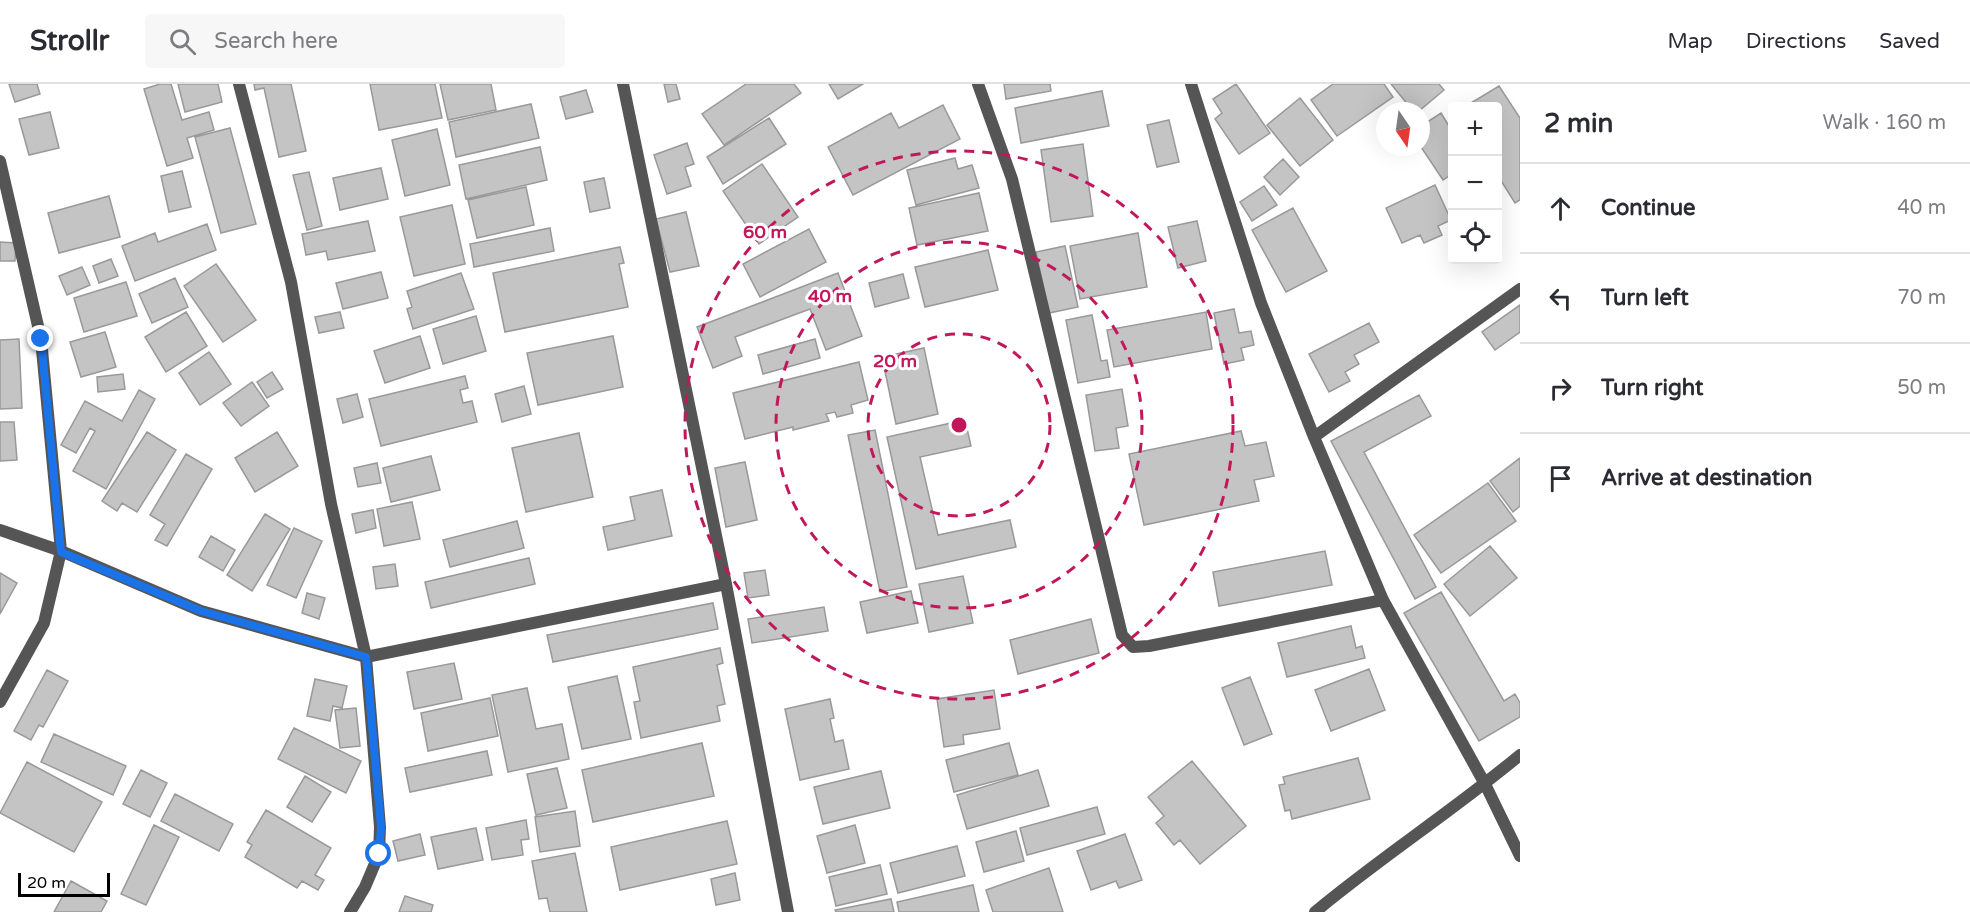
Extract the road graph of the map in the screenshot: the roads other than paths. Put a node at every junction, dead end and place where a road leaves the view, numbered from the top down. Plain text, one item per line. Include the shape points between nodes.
1 (239, 84) edge
2 (623, 84) edge
3 (978, 84) edge
4 (1191, 84) edge
5 (0, 161) edge
6 (1520, 289) edge
7 (1314, 436) junction
8 (0, 530) edge
9 (61, 552) junction
10 (726, 584) junction
11 (1383, 600) junction
12 (366, 657) junction
13 (0, 702) edge
14 (1520, 755) edge
15 (1485, 784) junction
16 (1520, 856) edge
17 (350, 912) edge
18 (788, 912) edge
19 (1315, 912) edge

1 - 12 street via 291,282 331,504
2 - 10 street
3 - 11 street via 1012,179 1122,635 1132,647 1149,646
4 - 7 street via 1261,303
5 - 9 street via 41,339
6 - 7 street
7 - 11 street
8 - 9 street
9 - 12 street via 201,611
9 - 13 street via 44,623
10 - 12 street
10 - 18 street
11 - 15 street
12 - 17 street via 381,827 379,854
14 - 15 street
15 - 16 street
15 - 19 street

